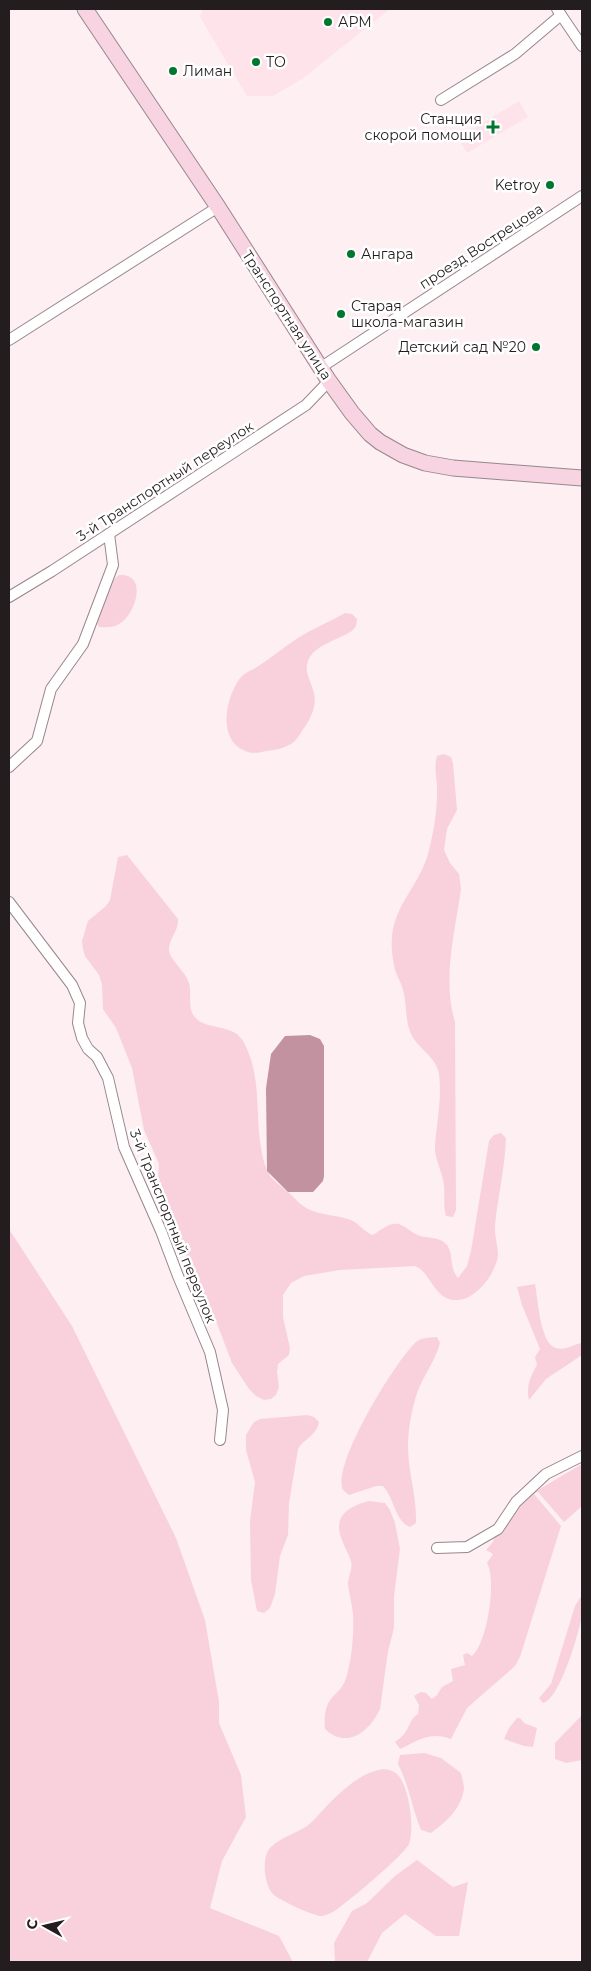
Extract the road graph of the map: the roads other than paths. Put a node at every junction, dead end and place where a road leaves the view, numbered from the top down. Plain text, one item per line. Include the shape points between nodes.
1 (85, 9) edge
2 (559, 12) edge
3 (582, 46) edge
4 (441, 100) dead end
5 (582, 196) edge
6 (218, 207) junction
7 (9, 340) edge
8 (320, 368) junction
9 (329, 381) junction
10 (582, 478) edge
11 (109, 534) junction
12 (9, 597) edge
13 (9, 767) edge
14 (9, 902) edge
15 (220, 1440) dead end
16 (582, 1456) edge
17 (437, 1548) dead end

1 - 6 main road, Транспортная улица
2 - 3 street
2 - 4 street via 515,54
5 - 8 street, проезд Вострецова
6 - 7 street
6 - 8 main road, Транспортная улица
8 - 9 main road, Транспортная улица
9 - 10 main road, Транспортная улица via 370,434 414,460 453,468
9 - 11 street, 3-й Транспортный переулок via 306,405
11 - 12 street, 3-й Транспортный переулок
11 - 13 street via 113,565 83,644 51,689 37,741
14 - 15 street, 3-й Транспортный переулок via 72,985 80,1003 78,1023 82,1038 108,1078 124,1147 162,1231 210,1352 223,1410
16 - 17 street via 546,1474 516,1502 498,1529 467,1547

